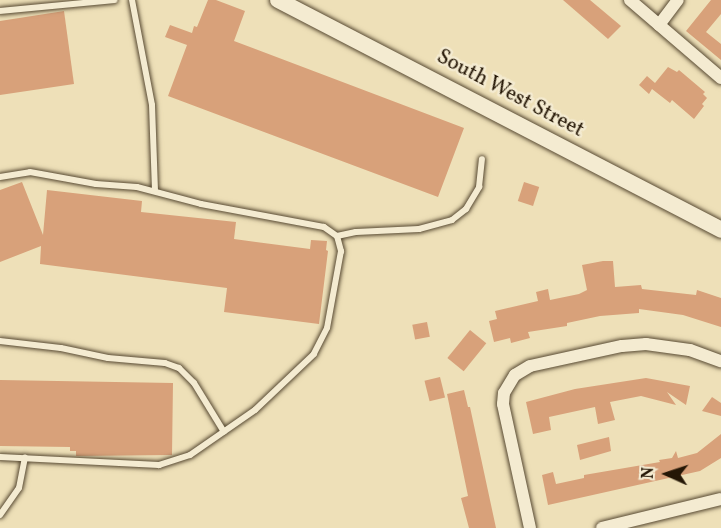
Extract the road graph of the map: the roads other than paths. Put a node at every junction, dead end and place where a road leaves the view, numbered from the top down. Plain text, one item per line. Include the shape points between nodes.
1 (114, 0) edge
2 (132, 0) edge
3 (278, 0) edge
4 (630, 0) edge
5 (678, 0) edge
6 (0, 10) edge
7 (659, 25) junction
8 (721, 78) edge
9 (482, 159) dead end
10 (0, 177) edge
11 (154, 191) junction
12 (721, 230) edge
13 (337, 236) junction
14 (0, 341) edge
15 (721, 361) edge
16 (224, 432) junction
17 (0, 457) edge
18 (25, 458) junction
19 (721, 498) edge
20 (0, 515) edge
21 (530, 528) edge
22 (602, 528) edge

1 - 6 lane
2 - 11 lane via 152,105
3 - 12 street, South West Street
4 - 7 street
5 - 7 street
7 - 8 street
9 - 13 lane via 479,187 466,209 452,220 419,229
10 - 11 lane via 30,172
11 - 13 lane via 324,227
13 - 16 lane via 341,251 322,340 314,354 262,405
14 - 16 lane via 178,368 194,383
15 - 21 street via 690,350 646,344 622,346 524,369 509,382 503,404
16 - 18 lane via 190,455 159,465
17 - 18 lane
18 - 20 lane via 19,488
19 - 22 street

